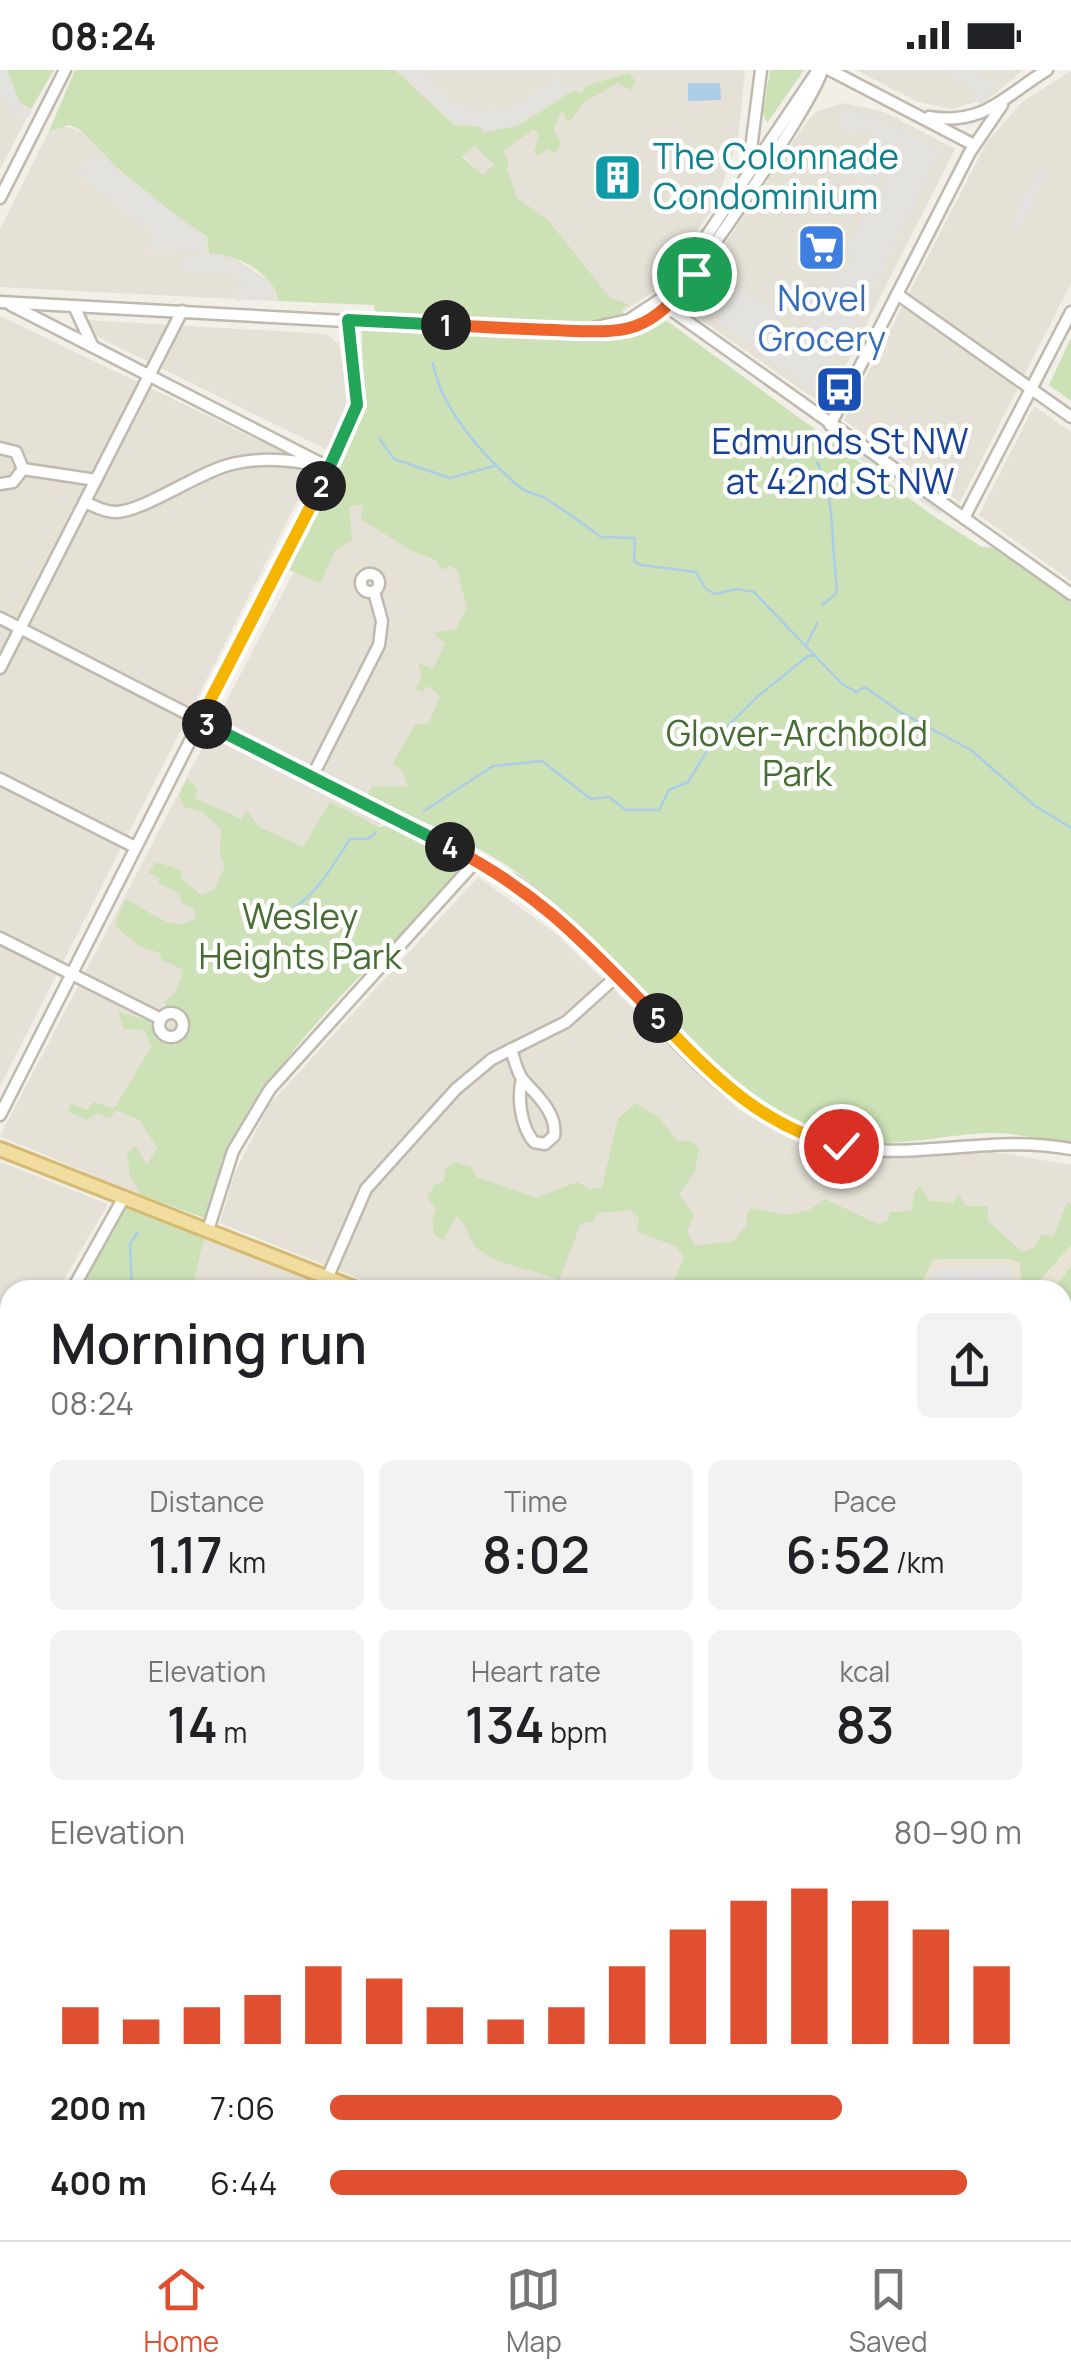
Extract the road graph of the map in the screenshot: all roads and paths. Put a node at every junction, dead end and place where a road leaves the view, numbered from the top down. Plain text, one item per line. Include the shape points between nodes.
1 (65, 70) edge
2 (761, 70) edge
3 (820, 70) edge
4 (830, 70) edge
5 (1047, 70) edge
6 (1002, 105) junction
7 (913, 113) junction
8 (974, 144) junction
9 (756, 169) junction
10 (0, 198) edge
11 (897, 294) junction
12 (3, 302) edge
13 (663, 304) junction
14 (74, 306) junction
15 (182, 312) junction
16 (1071, 312) edge
17 (348, 320) junction
18 (93, 346) junction
19 (150, 374) junction
20 (1032, 389) junction
21 (1071, 417) edge
22 (830, 425) junction
23 (0, 448) edge
24 (330, 468) junction
25 (23, 469) junction
26 (96, 480) junction
27 (0, 484) edge
28 (85, 502) junction
29 (964, 518) junction
30 (374, 592) dead end
31 (1071, 594) edge
32 (0, 618) edge
33 (20, 628) junction
34 (0, 668) edge
35 (200, 720) junction
36 (0, 778) edge
37 (312, 778) junction
38 (135, 848) junction
39 (477, 860) junction
40 (0, 938) edge
41 (72, 975) junction
42 (617, 976) junction
43 (161, 1020) dead end
44 (511, 1049) junction
45 (522, 1080) junction
46 (0, 1115) edge
47 (1071, 1149) edge
48 (0, 1150) edge
49 (124, 1197) junction
50 (208, 1230) junction
51 (78, 1280) edge
52 (316, 1280) edge
53 (327, 1280) edge

1 - 10 street
2 - 9 street
3 - 9 street
4 - 7 street
5 - 6 street
6 - 7 street via 958,118
6 - 8 street
7 - 8 street
8 - 11 street
9 - 13 street
11 - 20 street
11 - 22 street
12 - 14 street
12 - 18 street
13 - 17 street via 578,331
13 - 22 street
14 - 15 street
14 - 18 street
15 - 17 street
15 - 19 street
16 - 20 street
17 - 24 street via 358,396
18 - 19 street
19 - 24 street
19 - 26 street
20 - 21 street
20 - 29 street
22 - 29 street
23 - 25 street via 16,452
24 - 28 street via 250,461 210,471 122,512
24 - 35 street
25 - 26 street
25 - 27 street
26 - 28 street
28 - 33 street
29 - 31 street
30 - 37 street via 382,618 379,646
32 - 33 street
33 - 34 street
33 - 35 street
35 - 37 street
35 - 38 street
36 - 38 street
37 - 39 street
38 - 41 street
39 - 42 street via 544,904
39 - 50 street via 270,1089 233,1151
40 - 41 street
41 - 43 street
41 - 46 street
42 - 44 street via 566,1022
42 - 47 street via 730,1091 803,1134 877,1150 998,1142
44 - 45 street
44 - 53 street via 466,1080 376,1176
45 - 45 street via 518,1093 527,1134 544,1144 556,1126 534,1086
48 - 49 main road
49 - 50 main road
49 - 51 street
50 - 52 main road

